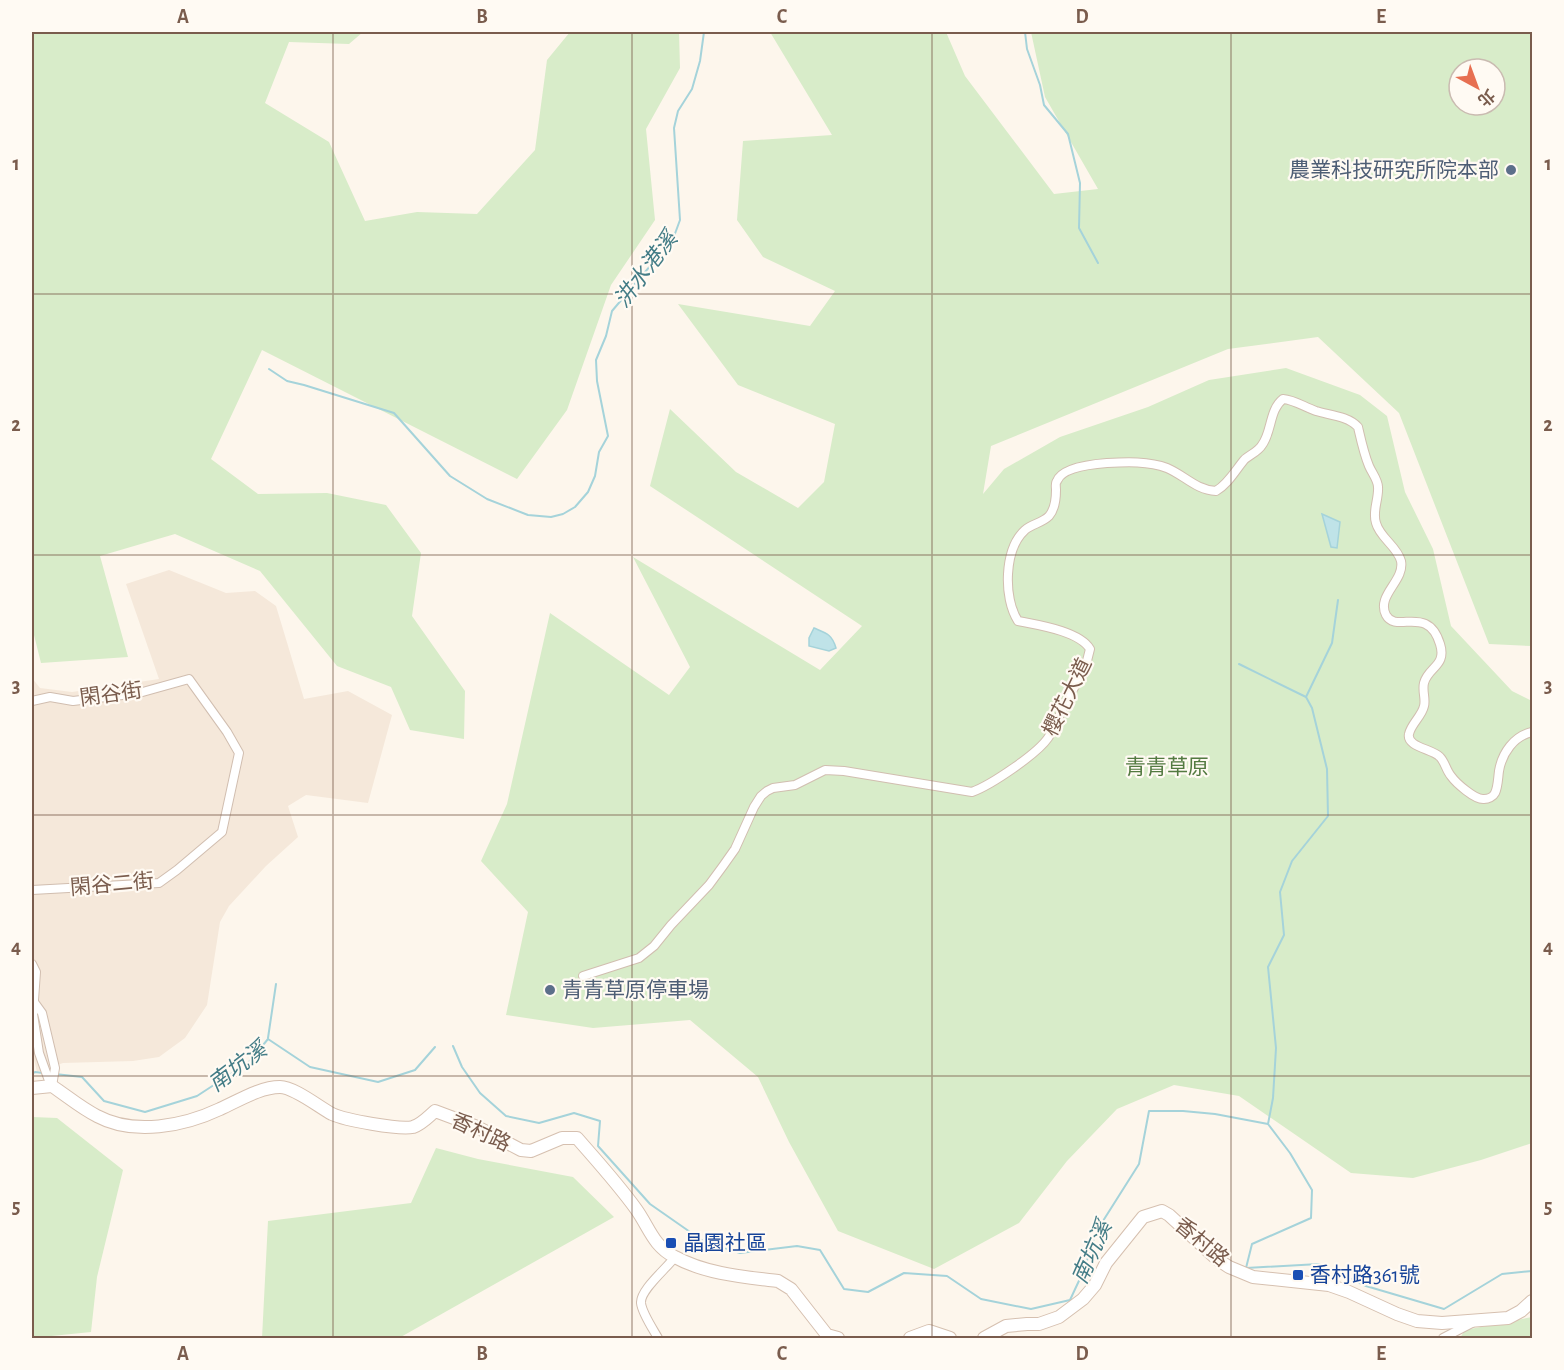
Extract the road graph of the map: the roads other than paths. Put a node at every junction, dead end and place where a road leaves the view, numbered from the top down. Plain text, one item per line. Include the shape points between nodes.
1 (189, 679) joint
2 (32, 701) edge
3 (1533, 732) edge
4 (32, 890) edge
5 (32, 964) edge
6 (583, 976) dead end
7 (34, 1002) junction
8 (49, 1078) junction
9 (32, 1089) edge
10 (675, 1257) junction
11 (1533, 1301) edge
12 (1477, 1320) junction
13 (1442, 1323) junction
14 (658, 1338) edge
15 (838, 1338) edge
16 (910, 1338) edge
17 (950, 1338) edge
18 (984, 1338) edge
19 (1438, 1338) edge
20 (1443, 1338) edge

1 - 2 street, 閑谷街 via 138,693 73,701 50,697
1 - 4 street, 閑谷二街 via 239,753 222,832 159,883
3 - 6 street, 櫻花大道 via 1511,744 1502,759 1496,792 1485,800 1478,799 1452,778 1437,754 1413,744 1409,734 1424,706 1424,682 1440,662 1440,642 1425,623 1399,623 1387,618 1384,602 1401,570 1400,559 1376,524 1378,485 1358,427 1283,399 1276,407 1262,446 1216,491 1148,464 1083,466 1063,473 1057,480 1050,514 1020,537 1013,549 1009,573 1008,597 1018,621 1082,639 1090,649 1086,667 1042,746 972,792 825,770 795,785 767,791 754,807 723,866 654,946 639,958
5 - 7 street via 36,972
7 - 8 street via 39,1053
7 - 8 street via 42,1013 55,1068
8 - 9 street
8 - 10 street, 香村路 via 98,1117 128,1127 180,1123 216,1112 257,1092 282,1087 334,1115 403,1128 421,1123 435,1111 521,1150 531,1151 562,1138 577,1138 637,1210 658,1245
10 - 14 street via 643,1292 641,1304
10 - 15 street, 香村路 via 698,1267 783,1283 827,1335
11 - 12 street, 香村路 via 1508,1318
12 - 13 street, 香村路
12 - 20 street
13 - 18 street, 香村路 via 1417,1321 1329,1285 1253,1277 1217,1259 1162,1211 1143,1217 1106,1263 1095,1285 1059,1317 1039,1324 1006,1326
13 - 19 street via 1444,1331
16 - 17 street via 929,1331

